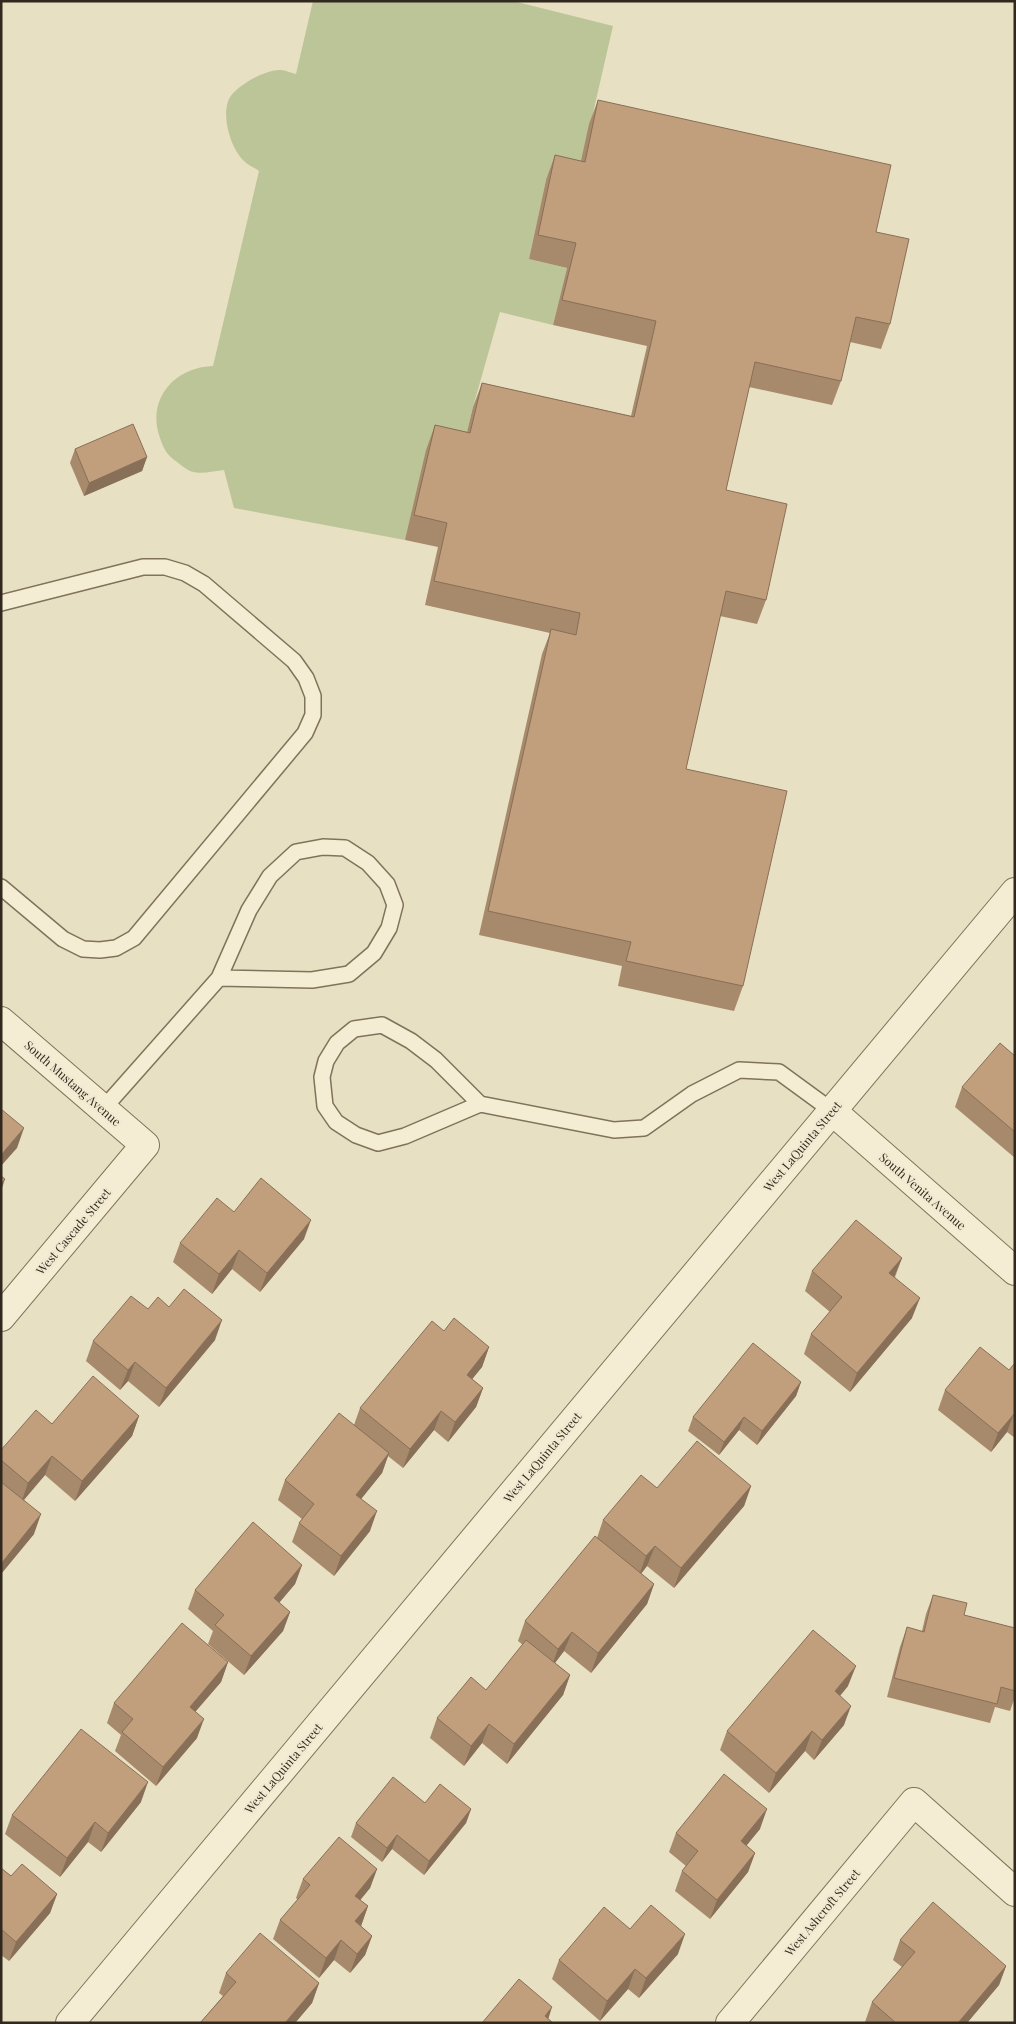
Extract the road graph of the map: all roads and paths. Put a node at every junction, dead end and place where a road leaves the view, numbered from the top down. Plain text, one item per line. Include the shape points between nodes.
1 (1, 603) edge
2 (1, 887) edge
3 (1015, 892) edge
4 (218, 978) junction
5 (1, 1021) edge
6 (480, 1104) junction
7 (103, 1109) junction
8 (831, 1110) junction
9 (145, 1145) joint
10 (1015, 1271) edge
11 (1, 1317) edge
12 (1015, 1892) edge
13 (70, 2023) edge
14 (730, 2023) edge

1 - 2 lane via 143,567 165,567 185,572 204,584 294,661 313,696 313,715 306,733 134,938 116,948 83,949 63,939
3 - 8 street, West LaQuinta Street
4 - 4 lane via 249,910 270,876 296,852 323,847 345,848 368,864 387,884 395,905 389,928 374,953 349,974 312,980
4 - 7 lane
5 - 7 street, South Mustang Avenue
6 - 6 lane via 436,1060 382,1025 354,1029 337,1043 326,1061 322,1077 325,1106 336,1122 356,1135 378,1143 405,1136
6 - 8 lane via 614,1130 644,1128 692,1094 739,1070 779,1072
7 - 9 street, South Mustang Avenue
8 - 10 street, South Venita Avenue
8 - 13 street, West LaQuinta Street
9 - 11 street, West Cascade Street
12 - 14 street, West Ashcroft Street via 914,1802

